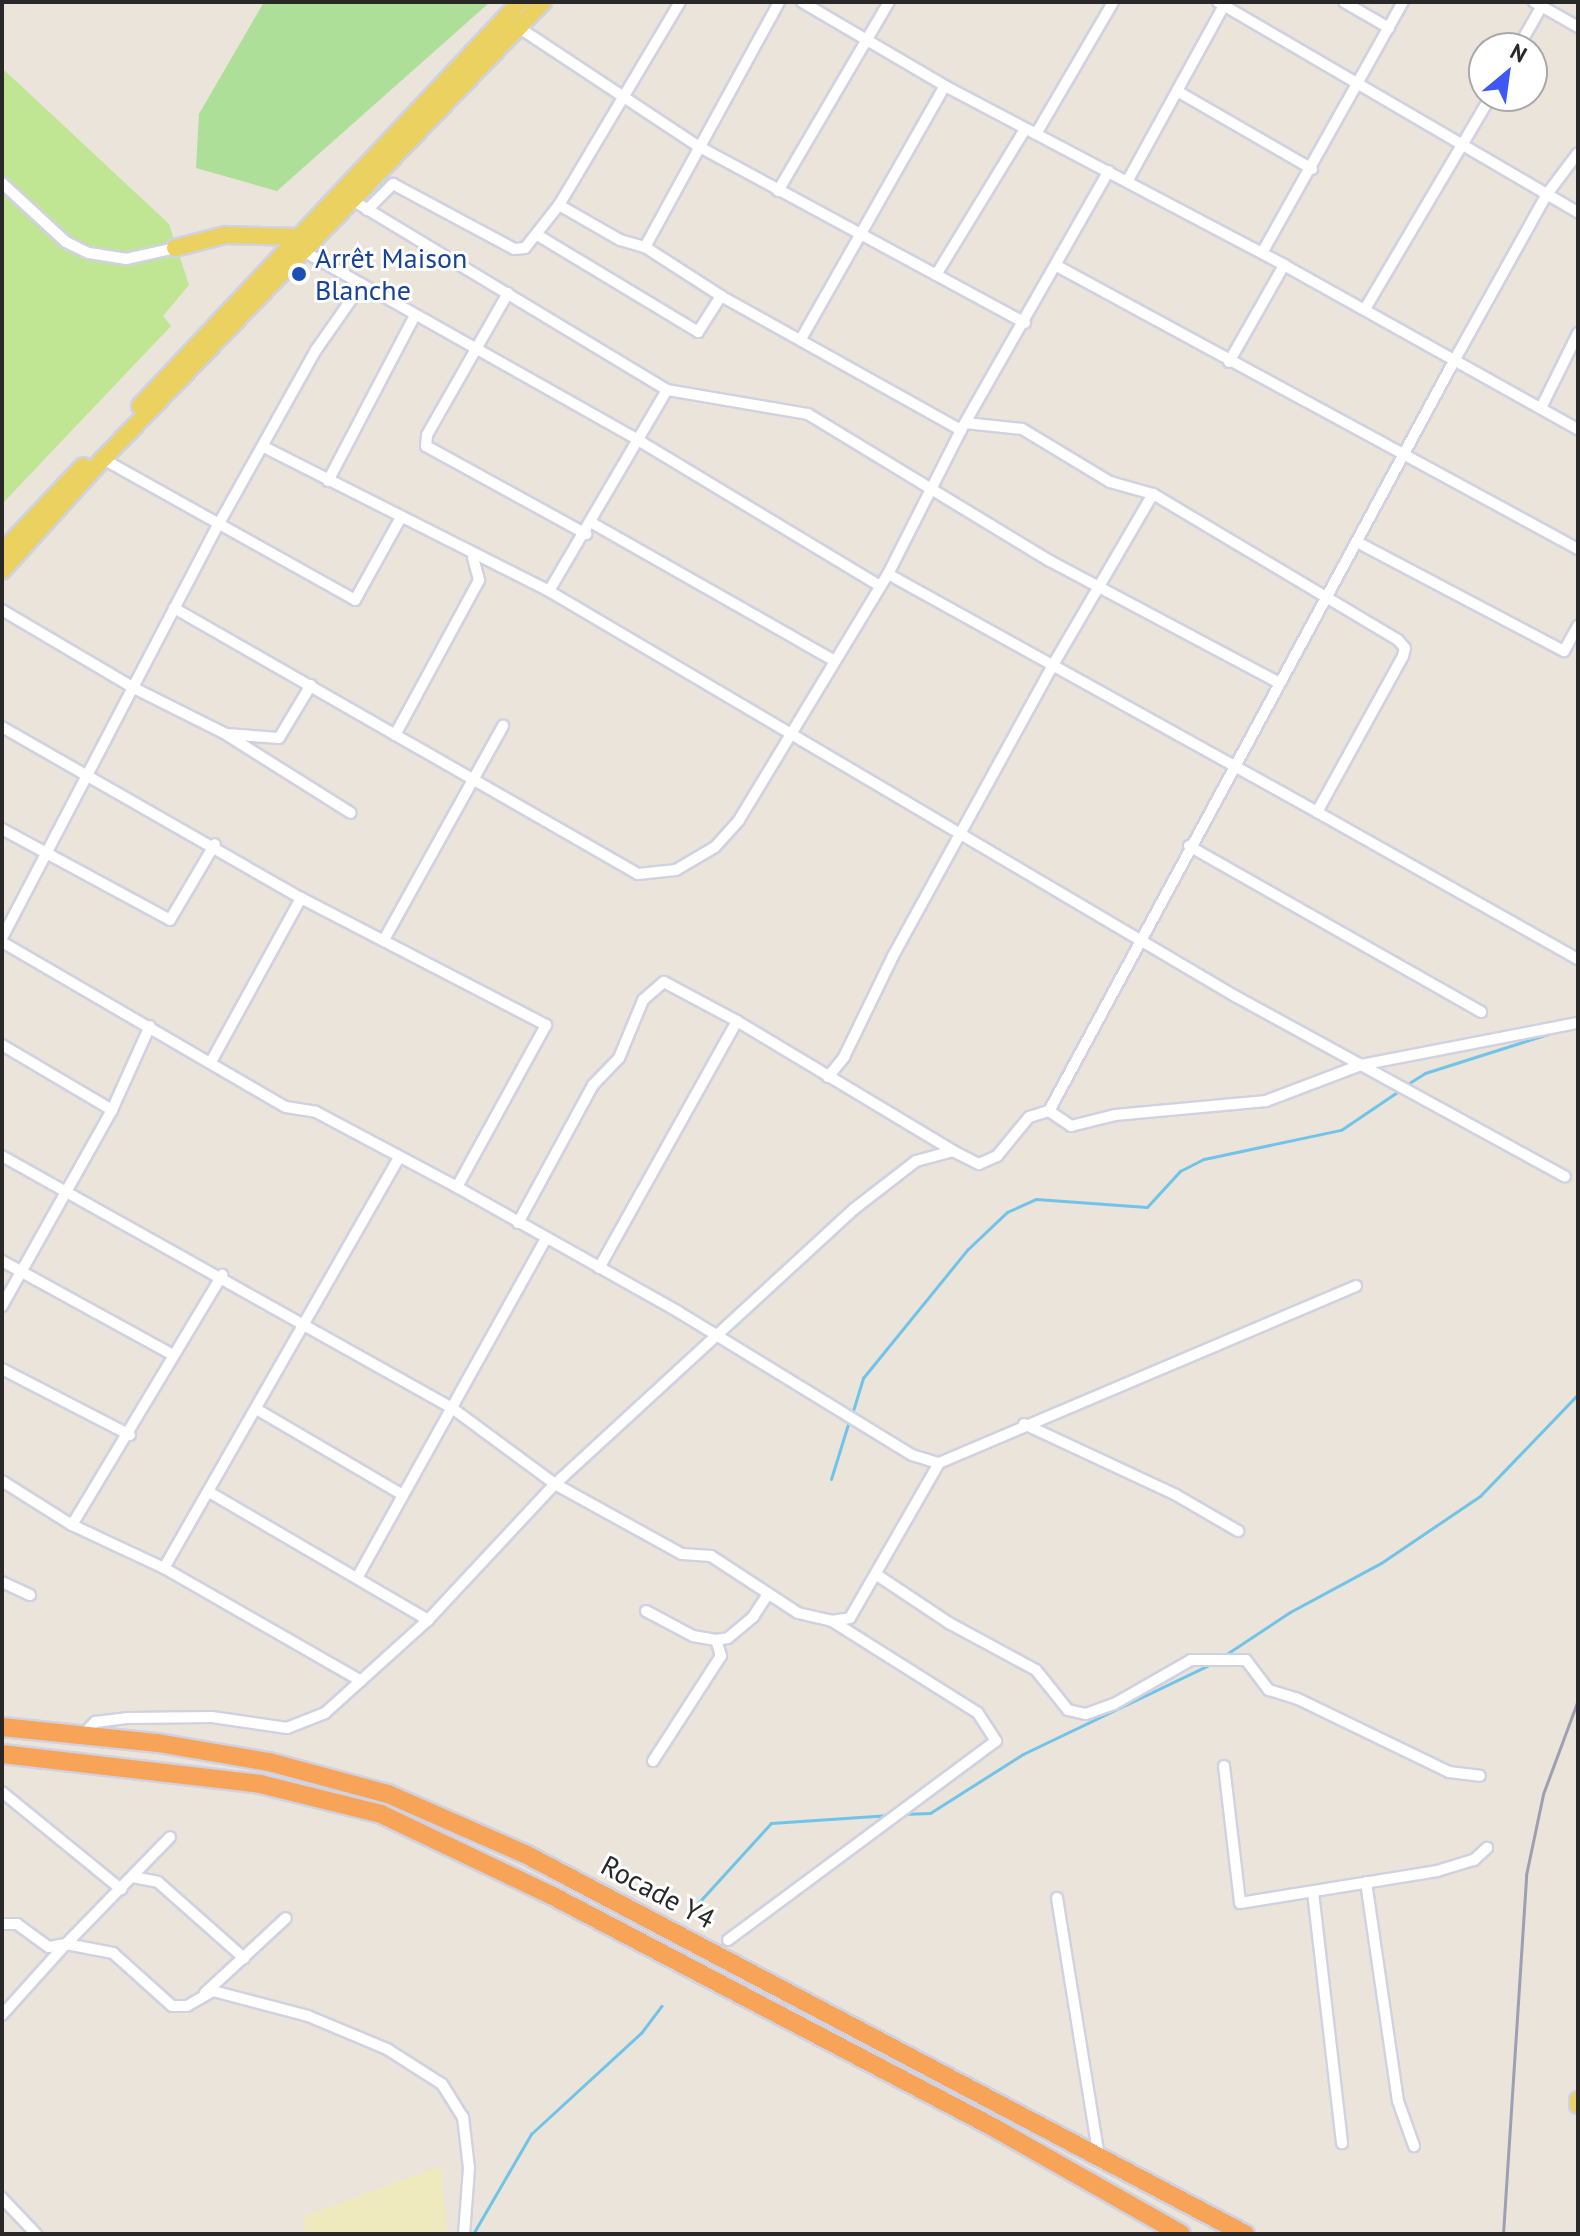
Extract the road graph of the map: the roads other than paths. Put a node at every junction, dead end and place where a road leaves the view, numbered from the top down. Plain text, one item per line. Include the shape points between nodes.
1 (520, 2) edge
2 (543, 2) edge
3 (680, 2) edge
4 (779, 2) edge
5 (802, 2) edge
6 (889, 2) edge
7 (1113, 2) edge
8 (1344, 2) edge
9 (1403, 2) edge
10 (1223, 3) edge
11 (1540, 4) edge
12 (518, 27) junction
13 (1578, 27) edge
14 (1389, 28) junction
15 (1526, 32) edge
16 (868, 41) junction
17 (945, 86) junction
18 (1359, 86) junction
19 (1177, 91) junction
20 (621, 95) junction
21 (1482, 112) edge
22 (1031, 132) junction
23 (696, 145) junction
24 (1464, 146) junction
25 (1578, 153) edge
26 (1312, 169) junction
27 (1109, 171) junction
28 (1128, 180) junction
29 (2, 183) edge
30 (778, 191) junction
31 (1547, 194) junction
32 (352, 200) junction
33 (559, 205) junction
34 (367, 210) junction
35 (1578, 212) edge
36 (860, 233) junction
37 (539, 236) junction
38 (300, 244) junction
39 (645, 247) junction
40 (175, 248) joint
41 (1262, 253) junction
42 (1284, 265) junction
43 (1057, 266) junction
44 (936, 275) junction
45 (362, 284) junction
46 (508, 293) junction
47 (721, 296) junction
48 (1365, 309) junction
49 (415, 315) junction
50 (1025, 323) junction
51 (1578, 335) edge
52 (801, 339) junction
53 (474, 351) junction
54 (1454, 361) junction
55 (1229, 362) junction
56 (667, 390) junction
57 (1541, 408) junction
58 (963, 427) junction
59 (1578, 429) edge
60 (638, 440) junction
61 (264, 447) junction
62 (1407, 453) junction
63 (103, 459) junction
64 (328, 481) junction
65 (930, 490) junction
66 (1153, 494) junction
67 (400, 519) junction
68 (592, 523) junction
69 (217, 527) junction
70 (586, 534) junction
71 (1357, 542) junction
72 (1578, 549) edge
73 (2, 552) edge
74 (473, 558) junction
75 (2, 571) edge
76 (888, 574) junction
77 (1098, 584) junction
78 (880, 586) junction
79 (549, 591) junction
80 (1326, 596) junction
81 (174, 608) junction
82 (2, 610) edge
83 (1578, 626) edge
84 (835, 661) junction
85 (1053, 665) junction
86 (1278, 682) junction
87 (311, 685) junction
88 (132, 687) junction
89 (503, 726) dead end
90 (2, 727) edge
91 (226, 734) junction
92 (788, 734) junction
93 (395, 735) junction
94 (1234, 766) junction
95 (90, 775) junction
96 (469, 781) junction
97 (1317, 812) junction
98 (351, 813) dead end
99 (2, 829) edge
100 (959, 835) junction
101 (215, 844) junction
102 (1189, 846) junction
103 (46, 854) junction
104 (301, 898) junction
105 (385, 938) junction
106 (2, 940) edge
107 (1144, 942) junction
108 (1578, 959) edge
109 (1481, 1012) dead end
110 (737, 1021) junction
111 (1578, 1023) edge
112 (150, 1026) junction
113 (2, 1045) edge
114 (212, 1060) junction
115 (1361, 1065) junction
116 (828, 1077) junction
117 (112, 1110) junction
118 (1049, 1111) junction
119 (953, 1151) junction
120 (2, 1156) edge
121 (399, 1158) junction
122 (1565, 1177) dead end
123 (457, 1187) junction
124 (68, 1192) junction
125 (518, 1223) junction
126 (546, 1238) junction
127 (2, 1261) edge
128 (599, 1268) junction
129 (21, 1272) junction
130 (222, 1275) junction
131 (1356, 1286) dead end
132 (2, 1306) edge
133 (305, 1324) junction
134 (717, 1338) junction
135 (173, 1355) junction
136 (2, 1369) edge
137 (452, 1408) junction
138 (258, 1410) junction
139 (1024, 1424) junction
140 (130, 1435) junction
141 (939, 1463) junction
142 (2, 1481) edge
143 (555, 1484) junction
144 (209, 1492) junction
145 (403, 1495) junction
146 (72, 1525) junction
147 (1238, 1531) dead end
148 (164, 1568) junction
149 (877, 1575) junction
150 (357, 1578) junction
151 (2, 1582) edge
152 (768, 1594) junction
153 (30, 1595) dead end
154 (646, 1611) dead end
155 (428, 1620) junction
156 (832, 1621) junction
157 (716, 1640) junction
158 (361, 1681) junction
159 (2, 1727) edge
160 (81, 1737) junction
161 (2, 1754) edge
162 (653, 1761) dead end
163 (1224, 1766) dead end
164 (1480, 1776) dead end
165 (2, 1792) edge
166 (170, 1837) dead end
167 (1487, 1848) dead end
168 (133, 1877) junction
169 (1366, 1882) junction
170 (121, 1889) junction
171 (1313, 1892) junction
172 (1057, 1898) dead end
173 (286, 1918) dead end
174 (2, 1924) edge
175 (728, 1940) dead end
176 (66, 1944) junction
177 (244, 1958) junction
178 (198, 1999) junction
179 (2, 2015) edge
180 (1342, 2143) dead end
181 (1414, 2146) dead end
182 (1099, 2156) junction
183 (2, 2198) edge
184 (36, 2234) edge
185 (464, 2234) edge
186 (1181, 2234) edge
187 (1245, 2234) edge

1 - 38 main road
2 - 12 main road
3 - 20 street
4 - 23 street
5 - 16 street
6 - 16 street
7 - 22 street
8 - 14 street
9 - 14 street
10 - 18 street
10 - 19 street
11 - 13 street
11 - 15 street
12 - 20 street
12 - 32 main road
14 - 18 street
16 - 17 street
16 - 30 street
17 - 22 street
17 - 36 street
18 - 24 street
18 - 26 street
19 - 26 street
19 - 28 street
20 - 23 street
20 - 33 street
21 - 24 street
22 - 27 street
22 - 44 street
23 - 30 street
23 - 39 street
24 - 31 street
24 - 48 street
25 - 31 street
26 - 41 street
27 - 28 street
27 - 43 street
28 - 41 street
29 - 40 street via 66,242 89,253 126,259
30 - 36 street
31 - 35 street
31 - 54 street
32 - 34 street
32 - 38 main road
33 - 37 street
33 - 39 street via 620,240
34 - 37 street via 393,184 514,249 525,248
34 - 46 street
36 - 44 street
36 - 52 street
37 - 47 street via 698,332
38 - 40 main road via 225,235
38 - 45 street
38 - 63 main road
38 - 73 main road
39 - 47 street
41 - 42 street
42 - 48 street
42 - 55 street
43 - 50 street
43 - 55 street
44 - 50 street
45 - 49 street
45 - 61 street via 316,350
46 - 53 street
46 - 56 street
47 - 52 street
48 - 54 street
49 - 53 street
49 - 64 street
50 - 58 street
51 - 57 street
52 - 58 street
53 - 60 street
53 - 70 street via 427,435 426,446
54 - 57 street
54 - 62 street
55 - 62 street
56 - 60 street
56 - 65 street via 808,414
57 - 59 street
58 - 65 street
58 - 66 street via 1022,429 1110,482
60 - 68 street
60 - 78 street
61 - 64 street
61 - 69 street
62 - 71 street
62 - 72 street
63 - 69 street
63 - 75 main road
64 - 67 street
65 - 76 street
65 - 77 street
66 - 77 street
66 - 80 street
67 - 69 street via 355,600
67 - 74 street
68 - 70 street
68 - 84 street
69 - 81 street
70 - 79 street
71 - 80 street
71 - 83 street via 1564,651
74 - 79 street
74 - 93 street via 479,580
76 - 78 street
76 - 85 street
77 - 85 street
77 - 86 street
78 - 84 street
79 - 92 street
80 - 86 street
80 - 97 street via 1405,648
81 - 87 street
81 - 88 street
82 - 88 street
84 - 92 street
85 - 94 street
85 - 100 street
86 - 94 street
87 - 91 street via 279,738
87 - 93 street
88 - 91 street
88 - 95 street
89 - 96 street
90 - 95 street
91 - 98 street
92 - 96 street via 739,820 715,847 676,870 638,874
92 - 100 street
93 - 96 street
94 - 97 street
94 - 102 street
95 - 101 street
95 - 103 street
96 - 105 street
97 - 108 street
99 - 103 street
100 - 107 street
100 - 116 street via 844,1057
101 - 103 street via 170,920
101 - 104 street
102 - 107 street
102 - 109 street
103 - 106 street
104 - 105 street
104 - 114 street
105 - 123 street via 546,1025
106 - 112 street
107 - 115 street
107 - 118 street
110 - 116 street
110 - 125 street via 664,982 643,1000 619,1058 593,1085
110 - 128 street
111 - 115 street
112 - 114 street
112 - 117 street
113 - 117 street
114 - 121 street via 286,1107 316,1112
115 - 118 street via 1266,1101 1115,1115 1071,1126
115 - 122 street
116 - 119 street
117 - 124 street
118 - 119 street via 1029,1117 997,1156 979,1164
119 - 134 street via 916,1161 854,1209
120 - 124 street
121 - 123 street
121 - 133 street
123 - 125 street
124 - 129 street
124 - 130 street
125 - 126 street
126 - 128 street
126 - 137 street
127 - 129 street
128 - 134 street
129 - 132 street
129 - 135 street
130 - 133 street
130 - 135 street
131 - 139 street
133 - 137 street
133 - 138 street
134 - 141 street via 912,1455
134 - 143 street
135 - 140 street
136 - 140 street
137 - 143 street
137 - 145 street
138 - 144 street
138 - 145 street
139 - 141 street
139 - 147 street via 1176,1495
140 - 146 street
141 - 149 street
142 - 146 street
143 - 152 street via 682,1554 711,1556
143 - 155 street
144 - 148 street
144 - 150 street
145 - 150 street
146 - 148 street
148 - 158 street
149 - 156 street via 850,1618
149 - 164 street via 949,1623 1036,1670 1068,1710 1086,1714 1114,1704 1191,1660 1246,1660 1269,1690 1449,1772
150 - 155 street
151 - 153 street
152 - 156 street via 798,1613
152 - 157 street via 753,1617 728,1638
154 - 157 street via 693,1636
155 - 158 street
156 - 175 street via 978,1713 996,1741
157 - 162 street via 721,1656
158 - 160 street via 325,1713 295,1727 163,1715 95,1722
159 - 160 highway, Rocade Y4
160 - 182 highway, Rocade Y4 via 158,1743 269,1762 388,1794 527,1855
161 - 186 highway, Rocade Y4 via 260,1784 381,1814 761,2005
163 - 171 street via 1240,1903
165 - 170 street
166 - 168 street
167 - 169 street via 1474,1860 1437,1871
168 - 170 street
168 - 177 street via 158,1882
169 - 171 street
169 - 181 street via 1396,2088
170 - 176 street
171 - 180 street
172 - 182 street
173 - 177 street
174 - 176 street via 17,1924 49,1947
176 - 178 street via 113,1953 172,2006
176 - 179 street
177 - 178 street
178 - 185 street via 213,1991 308,2016 387,2049 442,2084 468,2130
182 - 187 highway, Rocade Y4
183 - 184 street

